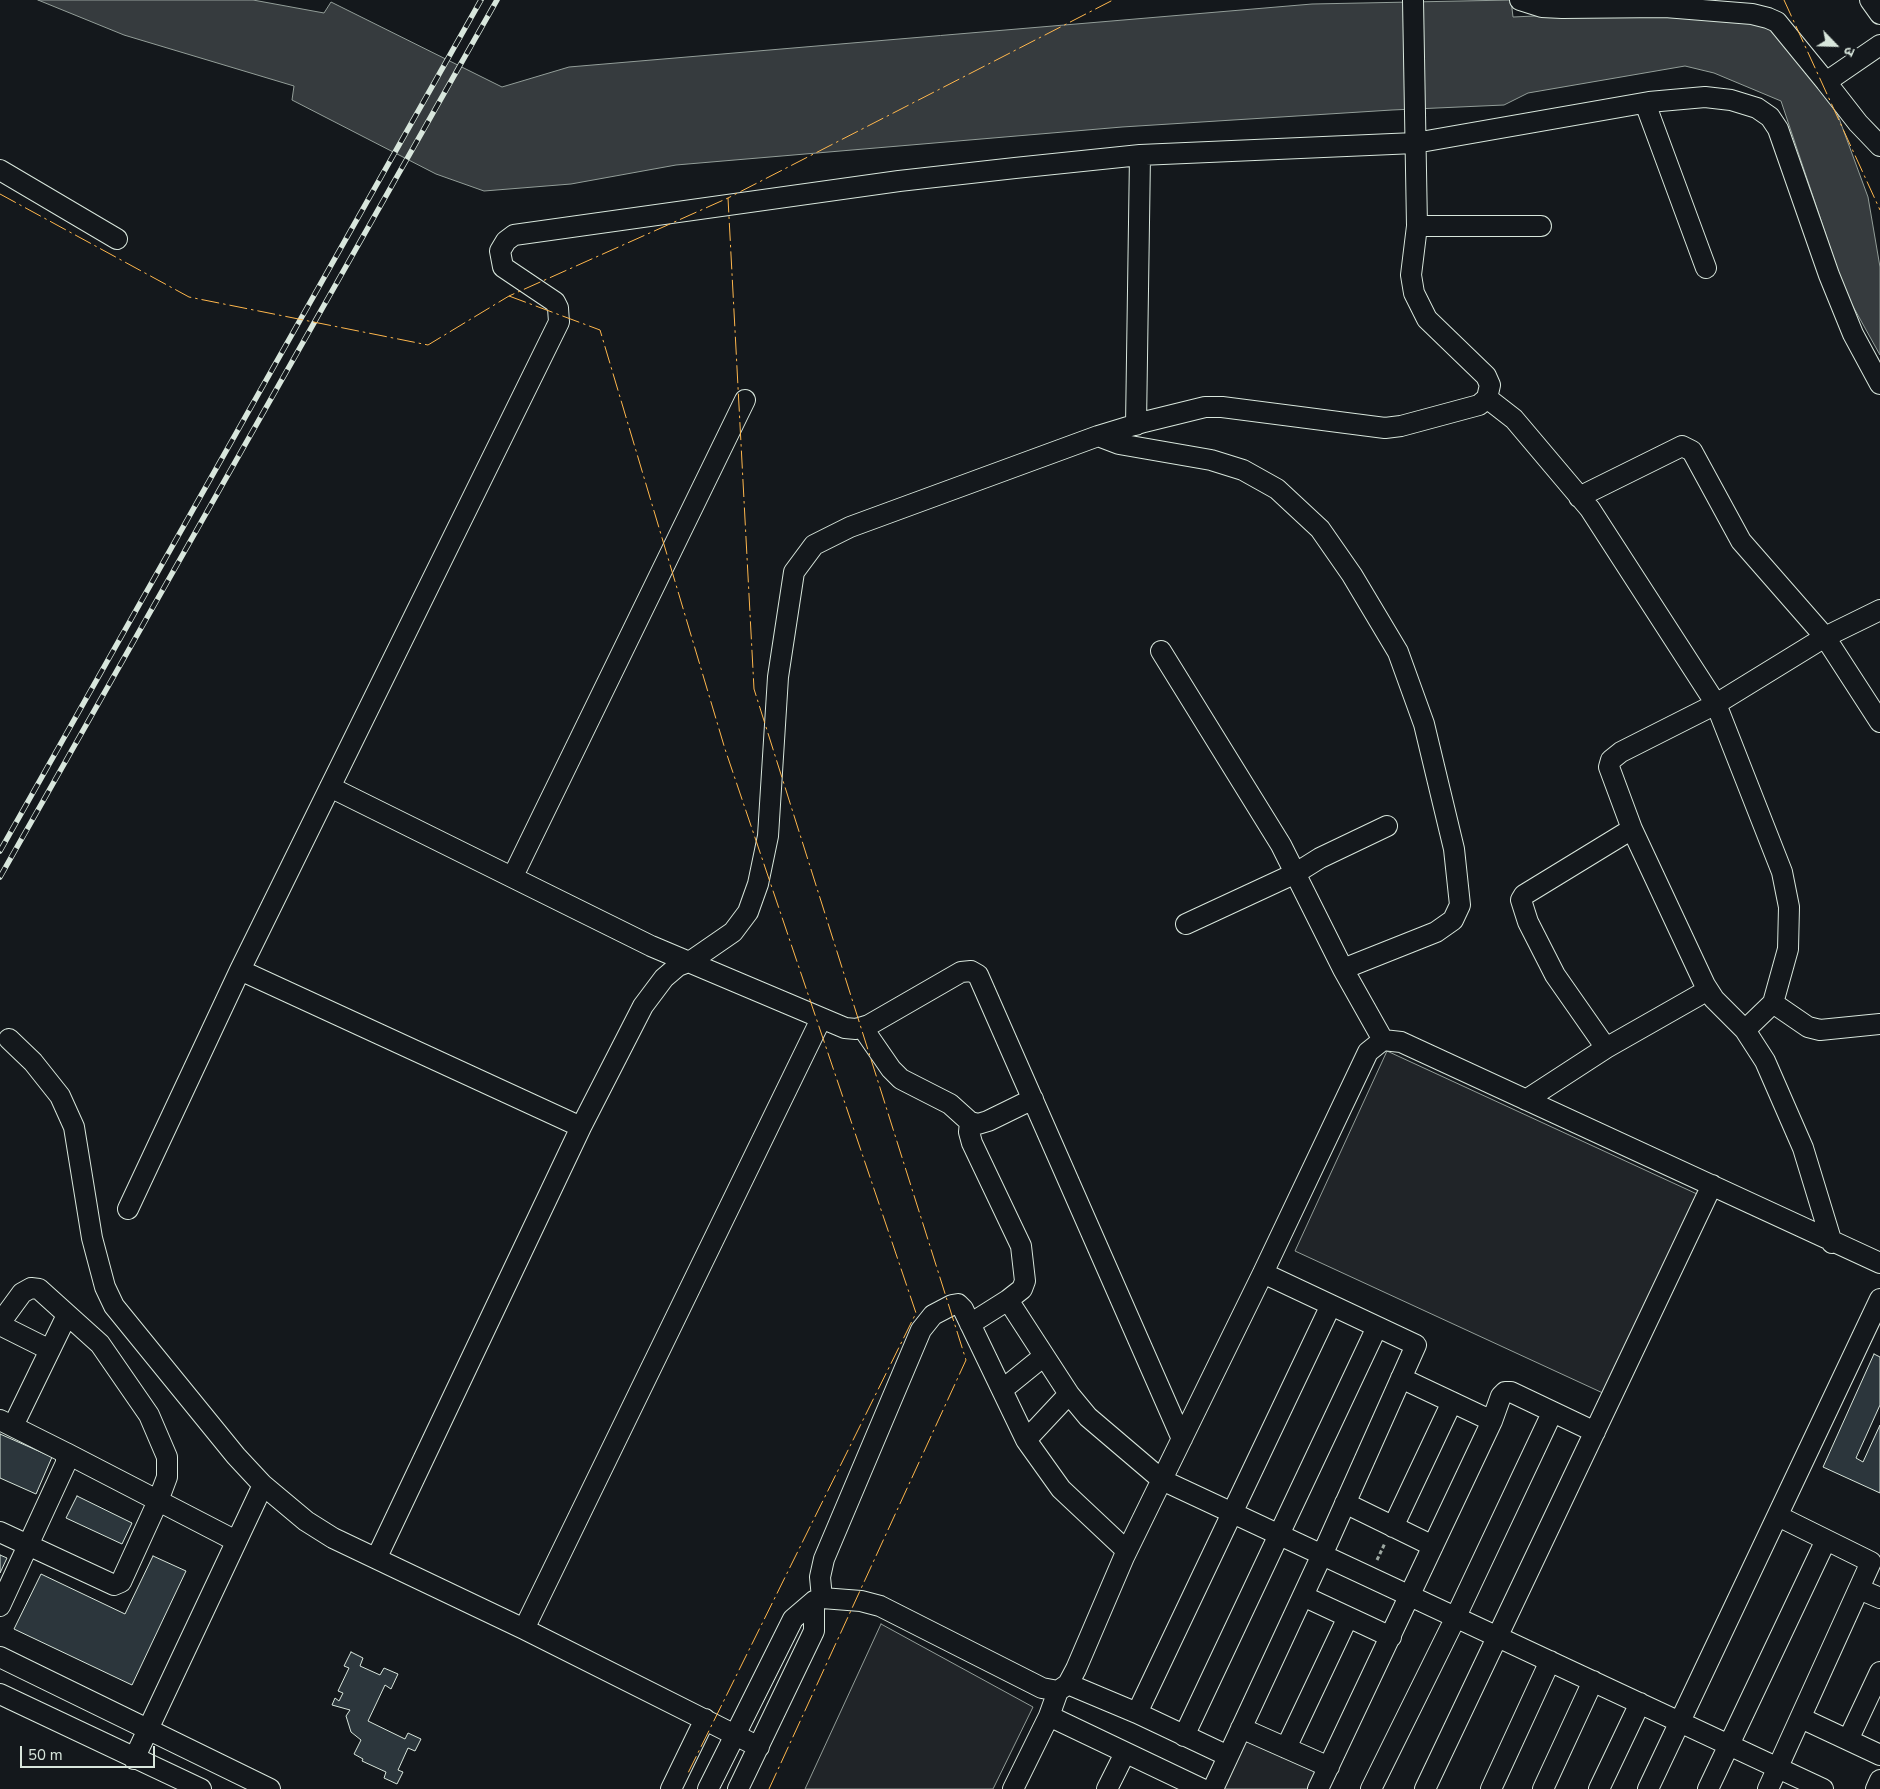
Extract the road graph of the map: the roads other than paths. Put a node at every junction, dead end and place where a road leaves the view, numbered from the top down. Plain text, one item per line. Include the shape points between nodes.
1 (1413, 0) edge
2 (1520, 0) edge
3 (1771, 0) edge
4 (1870, 0) edge
5 (1589, 4) edge
6 (1880, 14) edge
7 (1777, 22) junction
8 (1880, 45) edge
9 (1826, 82) junction
10 (1645, 103) junction
11 (1415, 140) junction
12 (1880, 146) edge
13 (1140, 155) junction
14 (0, 170) edge
15 (1417, 226) junction
16 (1541, 226) dead end
17 (117, 239) dead end
18 (1706, 268) dead end
19 (1880, 384) edge
20 (1487, 398) junction
21 (745, 400) dead end
22 (1136, 425) junction
23 (1098, 436) junction
24 (1579, 497) junction
25 (1880, 610) edge
26 (1826, 636) junction
27 (1160, 651) dead end
28 (1716, 704) junction
29 (1880, 722) edge
30 (330, 787) junction
31 (1387, 826) dead end
32 (1632, 829) junction
33 (1296, 873) junction
34 (513, 876) junction
35 (1186, 924) dead end
36 (691, 961) junction
37 (1343, 969) junction
38 (240, 970) junction
39 (1708, 990) junction
40 (1773, 1003) junction
41 (821, 1019) junction
42 (1880, 1024) edge
43 (862, 1027) junction
44 (1745, 1030) junction
45 (9, 1039) dead end
46 (1383, 1040) junction
47 (1606, 1048) junction
48 (1033, 1099) junction
49 (1526, 1100) junction
50 (970, 1122) junction
51 (581, 1127) junction
52 (1712, 1185) junction
53 (128, 1209) dead end
54 (1832, 1243) junction
55 (1880, 1264) edge
56 (1263, 1273) junction
57 (1880, 1299) edge
58 (1008, 1300) junction
59 (1331, 1305) junction
60 (67, 1314) junction
61 (0, 1324) edge
62 (970, 1324) junction
63 (1377, 1327) junction
64 (50, 1350) junction
65 (1044, 1356) junction
66 (1401, 1378) junction
67 (1002, 1390) junction
68 (1069, 1394) junction
69 (1452, 1402) junction
70 (1552, 1413) junction
71 (1492, 1421) junction
72 (7, 1423) edge
73 (1595, 1432) junction
74 (1182, 1439) junction
75 (1026, 1440) junction
76 (66, 1454) junction
77 (1162, 1480) junction
78 (263, 1485) junction
79 (158, 1501) junction
80 (1345, 1503) junction
81 (1233, 1513) junction
82 (1778, 1516) junction
83 (1392, 1527) junction
84 (0, 1532) edge
85 (1280, 1535) junction
86 (1826, 1540) junction
87 (236, 1541) junction
88 (28, 1546) junction
89 (1433, 1546) junction
90 (1127, 1550) junction
91 (1322, 1554) junction
92 (378, 1557) junction
93 (1859, 1589) junction
94 (1303, 1596) junction
95 (1410, 1596) junction
96 (1880, 1598) edge
97 (818, 1600) junction
98 (0, 1606) edge
99 (1348, 1617) junction
100 (1456, 1617) junction
101 (524, 1629) junction
102 (1498, 1636) junction
103 (1391, 1637) junction
104 (0, 1657) edge
105 (1550, 1661) junction
106 (1880, 1672) edge
107 (1593, 1681) junction
108 (1063, 1688) junction
109 (0, 1694) edge
110 (1640, 1703) junction
111 (1136, 1713) junction
112 (1049, 1716) junction
113 (1800, 1718) junction
114 (705, 1719) junction
115 (1680, 1722) junction
116 (1241, 1728) junction
117 (148, 1729) junction
118 (735, 1734) junction
119 (1184, 1736) junction
120 (1848, 1740) junction
121 (1729, 1745) junction
122 (759, 1747) junction
123 (1286, 1748) junction
124 (1125, 1752) junction
125 (1880, 1755) edge
126 (1228, 1756) junction
127 (134, 1759) junction
128 (1329, 1767) junction
129 (1778, 1768) junction
130 (1880, 1780) edge
131 (1167, 1782) edge
132 (201, 1789) edge
133 (270, 1789) edge
134 (671, 1789) edge
135 (708, 1789) edge
136 (738, 1789) edge
137 (1013, 1789) edge
138 (1107, 1789) edge
139 (1202, 1789) edge
140 (1213, 1789) edge
141 (1318, 1789) edge
142 (1370, 1789) edge
143 (1425, 1789) edge
144 (1491, 1789) edge
145 (1543, 1789) edge
146 (1599, 1789) edge
147 (1648, 1789) edge
148 (1708, 1789) edge
149 (1768, 1789) edge
150 (1823, 1789) edge
151 (1876, 1789) edge

1 - 11 street
2 - 5 street via 1542,7
3 - 7 street
4 - 6 street
5 - 7 street via 1665,6 1752,14
7 - 9 street
8 - 9 street
9 - 12 street
10 - 11 street
10 - 18 street
10 - 19 street via 1706,97 1757,108 1770,117 1778,129 1853,334
11 - 13 street
11 - 15 street
13 - 22 street
13 - 30 street via 899,181 514,234 500,251 503,267 555,302 559,322
14 - 17 street
15 - 16 street
15 - 20 street via 1411,275 1414,293 1427,319 1486,376 1490,385
20 - 22 street via 1479,405 1385,428 1211,407
20 - 24 street via 1514,419
21 - 34 street
22 - 23 street
23 - 36 street via 850,527 814,546 794,572 778,677 768,836 758,884 748,912 733,932
23 - 37 street via 1119,444 1211,460 1243,470 1277,489 1320,528 1398,652 1424,724 1454,849 1460,905 1453,920 1436,932
24 - 26 street via 1682,446 1692,451 1741,541
24 - 28 street via 1590,509
25 - 26 street
26 - 28 street
26 - 29 street
27 - 33 street
28 - 32 street via 1611,760 1609,767
28 - 40 street via 1782,872 1789,907 1788,949
30 - 34 street
30 - 38 street
31 - 33 street
32 - 39 street
32 - 47 street via 1524,895 1521,900 1528,922 1555,975
33 - 35 street
33 - 37 street
34 - 36 street via 651,946
36 - 41 street
36 - 51 street via 678,966 664,978 643,1006
37 - 46 street
38 - 51 street
38 - 53 street
39 - 44 street
39 - 47 street
40 - 42 street via 1808,1027 1820,1030
40 - 44 street
41 - 43 street via 845,1028
41 - 101 street
43 - 48 street via 961,972 971,970 978,975
43 - 50 street via 901,1080 950,1104
44 - 54 street via 1765,1060 1802,1148
45 - 78 street via 33,1062 60,1096 74,1127 92,1238 105,1287 114,1306
46 - 49 street via 1401,1042
46 - 56 street via 1368,1052
47 - 49 street
48 - 50 street via 988,1121
48 - 74 street
49 - 52 street
50 - 58 street via 972,1143 1021,1246 1025,1281 1022,1289
51 - 92 street
52 - 54 street
52 - 73 street
54 - 55 street
56 - 59 street
56 - 74 street
57 - 82 street
58 - 62 street
58 - 65 street
59 - 63 street
59 - 81 street
60 - 61 street via 39,1289 31,1288 22,1293
60 - 64 street
60 - 79 street via 100,1344 149,1415 167,1457 167,1477
61 - 64 street
62 - 67 street
62 - 97 street via 958,1304 933,1315 921,1330 824,1559
63 - 66 street via 1416,1345
63 - 85 street
64 - 72 street
65 - 67 street
65 - 68 street
66 - 69 street
66 - 80 street
67 - 75 street
68 - 75 street
68 - 77 street via 1088,1417
69 - 71 street
69 - 83 street
70 - 71 street via 1505,1392
70 - 73 street
70 - 100 street
71 - 89 street
72 - 76 street
73 - 102 street
74 - 77 street
75 - 90 street via 1061,1489
76 - 79 street
76 - 88 street via 66,1463
77 - 81 street
77 - 90 street
78 - 87 street
78 - 92 street via 333,1538
79 - 87 street
79 - 88 street via 122,1582 114,1586
80 - 83 street
80 - 91 street
81 - 85 street
81 - 111 street
82 - 86 street
82 - 115 street
83 - 89 street
84 - 88 street
85 - 91 street
85 - 119 street
86 - 93 street via 1871,1562
86 - 121 street
87 - 117 street
88 - 98 street
89 - 95 street
90 - 108 street via 1076,1669
91 - 94 street
91 - 95 street
92 - 101 street
93 - 96 street
93 - 113 street
94 - 99 street
94 - 116 street
95 - 100 street
95 - 103 street
97 - 108 street via 861,1601 880,1606 1042,1688
97 - 118 street via 793,1619
97 - 122 street via 814,1630
99 - 103 street
99 - 123 street
100 - 102 street
100 - 142 street
101 - 114 street
102 - 105 street
102 - 143 street
103 - 128 street
104 - 117 street
105 - 107 street
105 - 144 street
106 - 120 street
107 - 110 street
107 - 145 street
108 - 111 street
108 - 112 street
109 - 127 street
110 - 115 street
110 - 146 street
111 - 119 street
112 - 124 street
112 - 137 street
113 - 120 street
113 - 129 street
114 - 118 street
114 - 134 street
115 - 121 street
115 - 147 street
116 - 123 street
116 - 126 street
117 - 127 street
117 - 133 street
118 - 122 street
118 - 135 street
119 - 126 street
120 - 125 street
121 - 129 street
121 - 148 street
122 - 136 street
123 - 128 street
124 - 131 street
124 - 138 street
126 - 140 street
127 - 132 street
128 - 141 street
129 - 149 street
129 - 150 street
130 - 151 street
131 - 139 street

